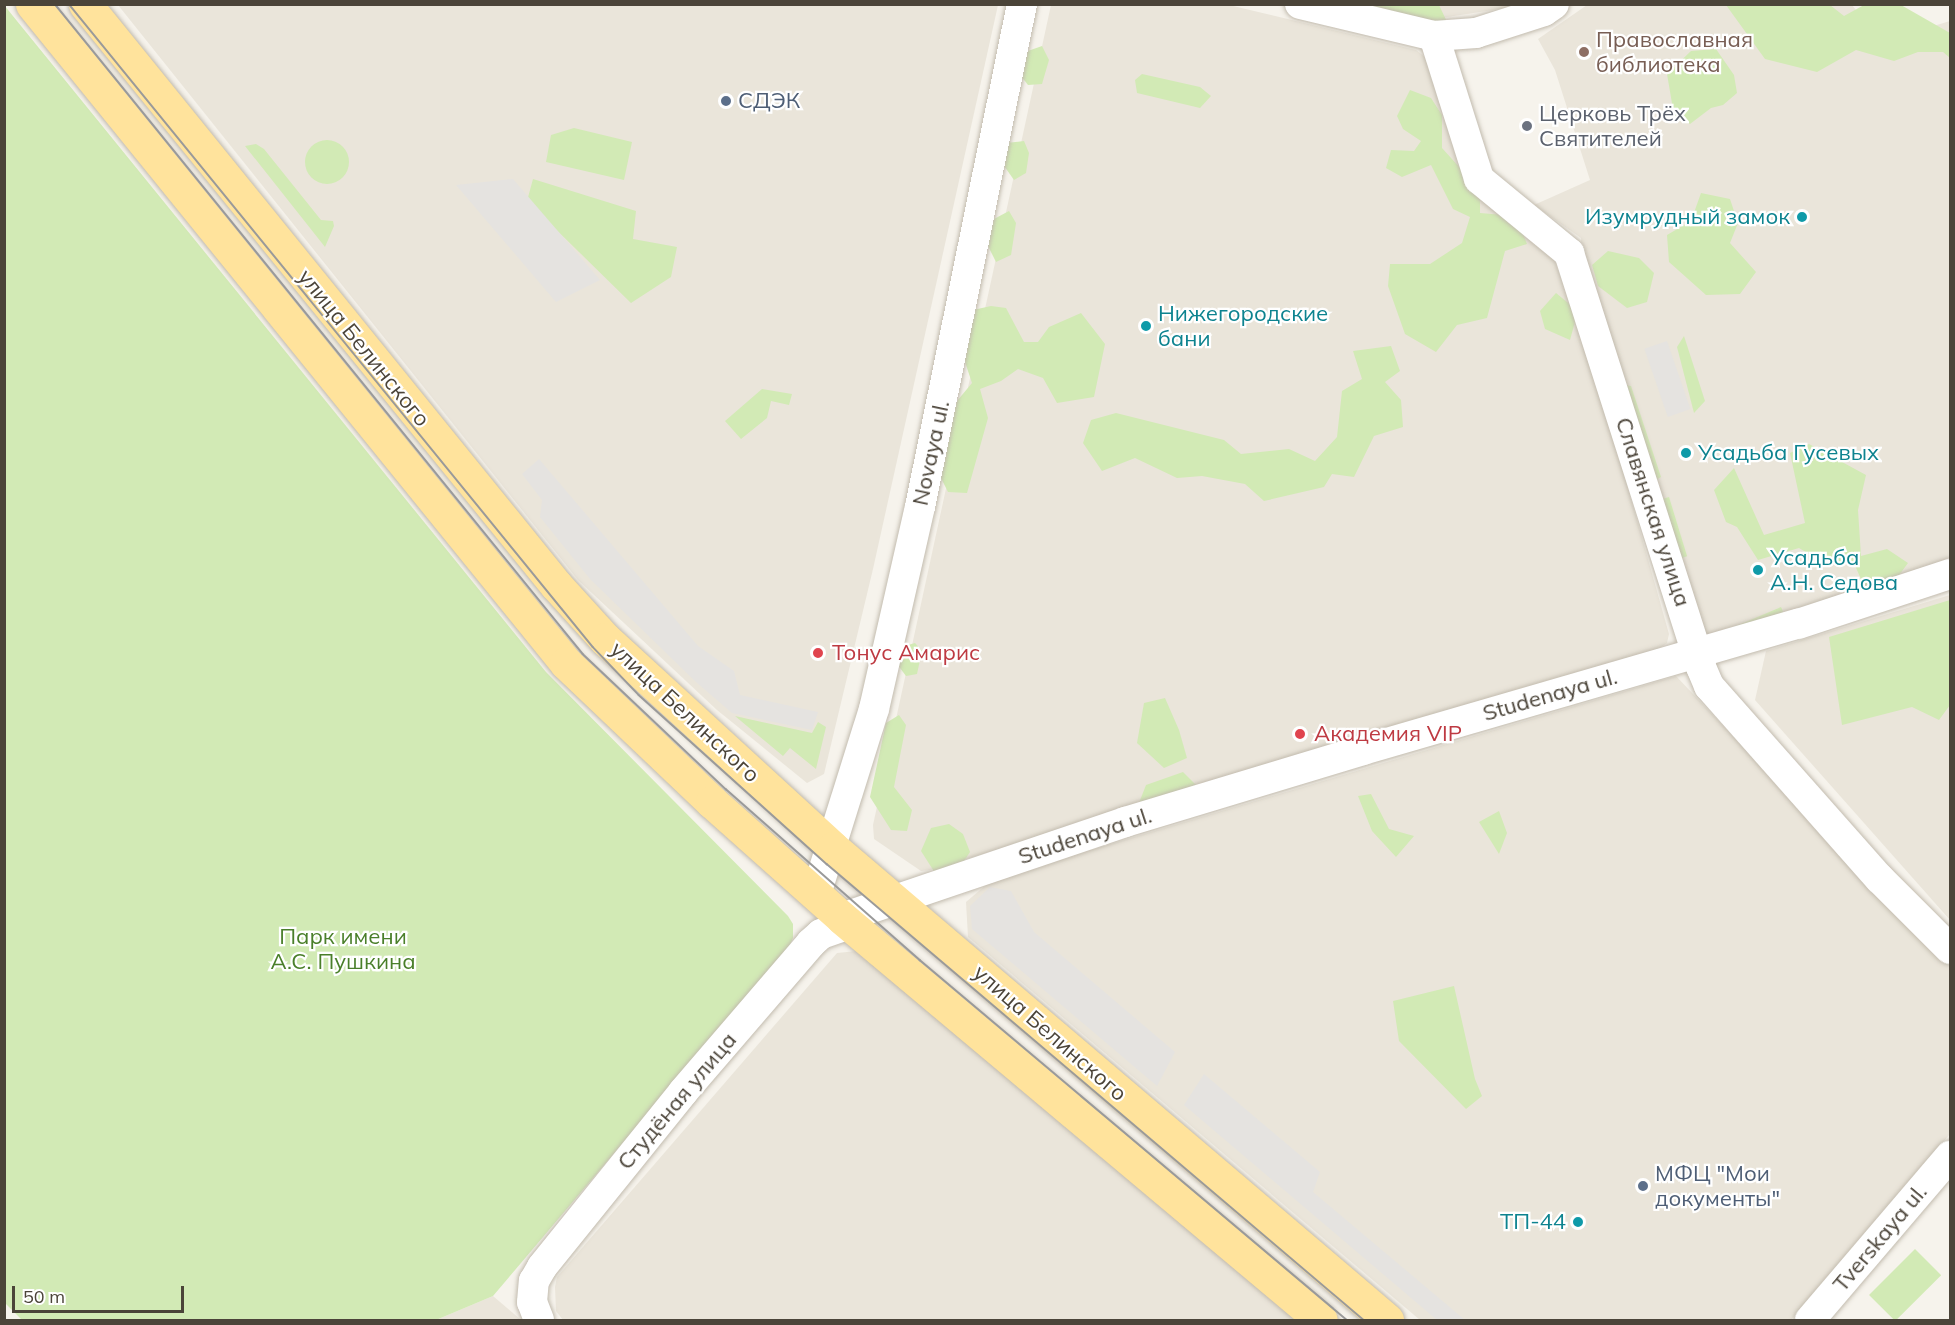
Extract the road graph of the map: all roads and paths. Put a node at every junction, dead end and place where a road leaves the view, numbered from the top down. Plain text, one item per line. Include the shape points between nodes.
1 (32, 4) edge
2 (85, 4) edge
3 (1022, 4) edge
4 (1300, 4) edge
5 (1554, 4) edge
6 (1434, 36) junction
7 (1950, 574) edge
8 (1696, 652) junction
9 (832, 848) junction
10 (816, 894) junction
11 (896, 900) junction
12 (846, 921) junction
13 (1950, 949) edge
14 (1950, 1156) edge
15 (536, 1311) edge
16 (1321, 1320) edge
17 (1387, 1320) edge
18 (1810, 1320) edge

1 - 10 main road, улица Белинского via 566,663 712,802
2 - 9 main road, улица Белинского via 556,585 650,682
3 - 9 street, Novaya ul. via 920,507 874,709
4 - 6 street
5 - 6 street via 1544,11 1476,33
6 - 8 street, Славянская улица via 1479,179 1569,253
7 - 8 street, Studenaya ul. via 1798,624
8 - 11 street, Studenaya ul. via 1229,790
8 - 13 street, Славянская улица via 1709,686 1880,879
9 - 10 street, Novaya ul.
9 - 11 main road, улица Белинского
10 - 12 main road, улица Белинского
11 - 12 street, Studenaya ul.
11 - 17 main road, улица Белинского
12 - 15 street, Студёная улица via 811,943 683,1092 542,1267 534,1281
12 - 16 main road, улица Белинского
14 - 18 street, Tverskaya ul.

